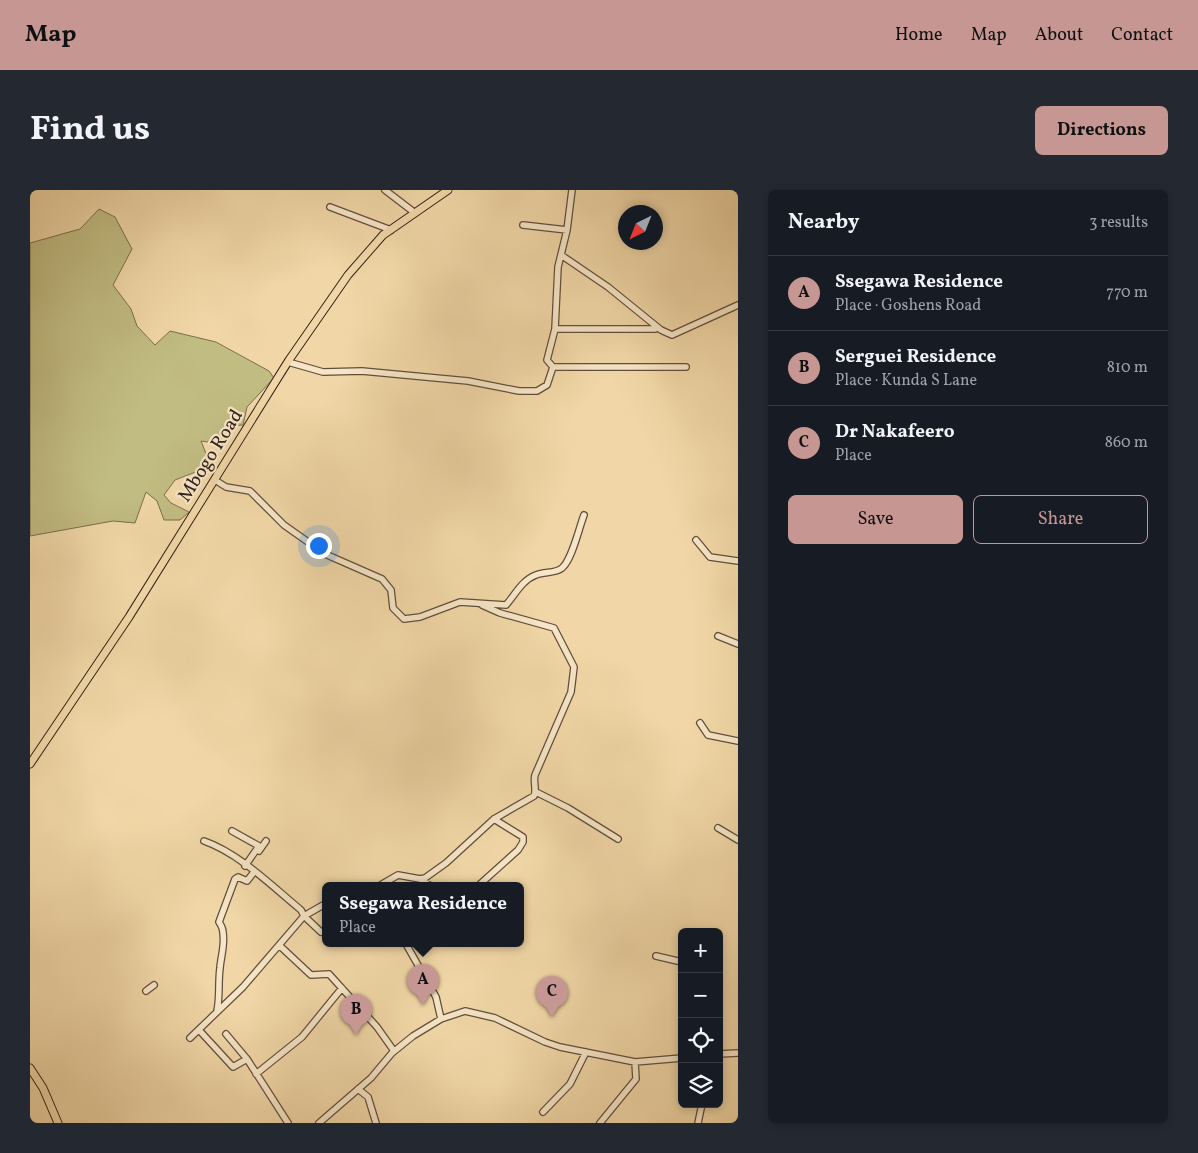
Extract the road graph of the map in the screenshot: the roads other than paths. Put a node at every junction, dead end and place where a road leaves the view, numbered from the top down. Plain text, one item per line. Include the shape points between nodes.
1 (384, 190) edge
2 (448, 190) edge
3 (572, 190) edge
4 (330, 207) dead end
5 (415, 213) junction
6 (523, 226) dead end
7 (391, 230) junction
8 (567, 230) junction
9 (561, 255) junction
10 (738, 305) edge
11 (555, 329) junction
12 (655, 329) dead end
13 (288, 362) junction
14 (553, 367) junction
15 (686, 367) dead end
16 (215, 480) junction
17 (584, 515) dead end
18 (696, 540) dead end
19 (738, 561) edge
20 (478, 602) junction
21 (718, 636) dead end
22 (738, 644) edge
23 (700, 723) dead end
24 (738, 741) edge
25 (30, 764) edge
26 (536, 792) junction
27 (494, 819) junction
28 (718, 828) dead end
29 (232, 831) dead end
30 (618, 839) dead end
31 (738, 840) edge
32 (204, 841) dead end
33 (266, 841) dead end
34 (249, 869) junction
35 (420, 879) junction
36 (386, 882) edge
37 (425, 882) edge
38 (482, 882) edge
39 (322, 906) edge
40 (304, 916) junction
41 (321, 932) dead end
42 (280, 946) junction
43 (408, 947) edge
44 (656, 956) dead end
45 (678, 961) edge
46 (154, 985) dead end
47 (340, 985) junction
48 (146, 991) dead end
49 (216, 1014) junction
50 (441, 1019) junction
51 (199, 1030) junction
52 (226, 1034) dead end
53 (190, 1038) dead end
54 (394, 1051) junction
55 (586, 1052) junction
56 (738, 1053) edge
57 (723, 1054) edge
58 (678, 1058) edge
59 (247, 1059) junction
60 (635, 1062) junction
61 (30, 1068) edge
62 (256, 1074) junction
63 (358, 1089) junction
64 (701, 1108) edge
65 (543, 1112) dead end
66 (58, 1123) edge
67 (288, 1123) edge
68 (319, 1123) edge
69 (376, 1123) edge
70 (600, 1123) edge
71 (698, 1123) edge

1 - 5 street
2 - 5 main road, Mbogo Road
3 - 8 street
4 - 7 street
5 - 7 main road, Mbogo Road
6 - 8 street
7 - 13 main road, Mbogo Road via 374,243 348,275
8 - 9 street
9 - 10 street via 608,287 661,330 672,334
9 - 11 street
11 - 12 street
11 - 14 street via 547,360
13 - 14 street via 323,372 362,371 468,381 519,391 537,391 547,385
13 - 16 main road, Mbogo Road
14 - 15 street
16 - 20 street via 226,487 250,491 284,525 325,554 382,579 391,590 393,608 404,619 420,617 460,602
16 - 25 main road, Mbogo Road
17 - 20 street via 568,560 560,570 531,578 504,606
18 - 19 street via 710,557
20 - 26 street via 500,613 554,628 574,667 571,692 535,775
21 - 22 street
23 - 24 street via 708,735
26 - 27 street
26 - 30 street
27 - 35 street via 446,863
27 - 38 street via 523,837 523,842
28 - 31 street
29 - 34 street via 259,846
32 - 34 street via 224,850
33 - 34 street via 248,862
34 - 40 street via 301,910
34 - 49 street via 247,881 235,879 219,922 224,945 218,985 220,1004
35 - 36 street via 398,875
35 - 37 street
39 - 40 street
40 - 41 street
40 - 42 street
42 - 47 street via 311,975 329,974
42 - 49 street
43 - 50 street via 436,997
44 - 45 street
46 - 48 street
47 - 54 street
47 - 62 street via 302,1037
49 - 51 street
50 - 54 street
50 - 55 street via 470,1011 495,1018 545,1042
51 - 53 street
51 - 59 street via 233,1067
52 - 59 street
54 - 63 street
55 - 60 street
55 - 65 street via 570,1084
56 - 57 street
58 - 60 street
59 - 62 street
60 - 70 street via 636,1079
61 - 66 main road via 43,1088
62 - 67 street
63 - 68 street
63 - 69 street via 368,1097
64 - 71 street

